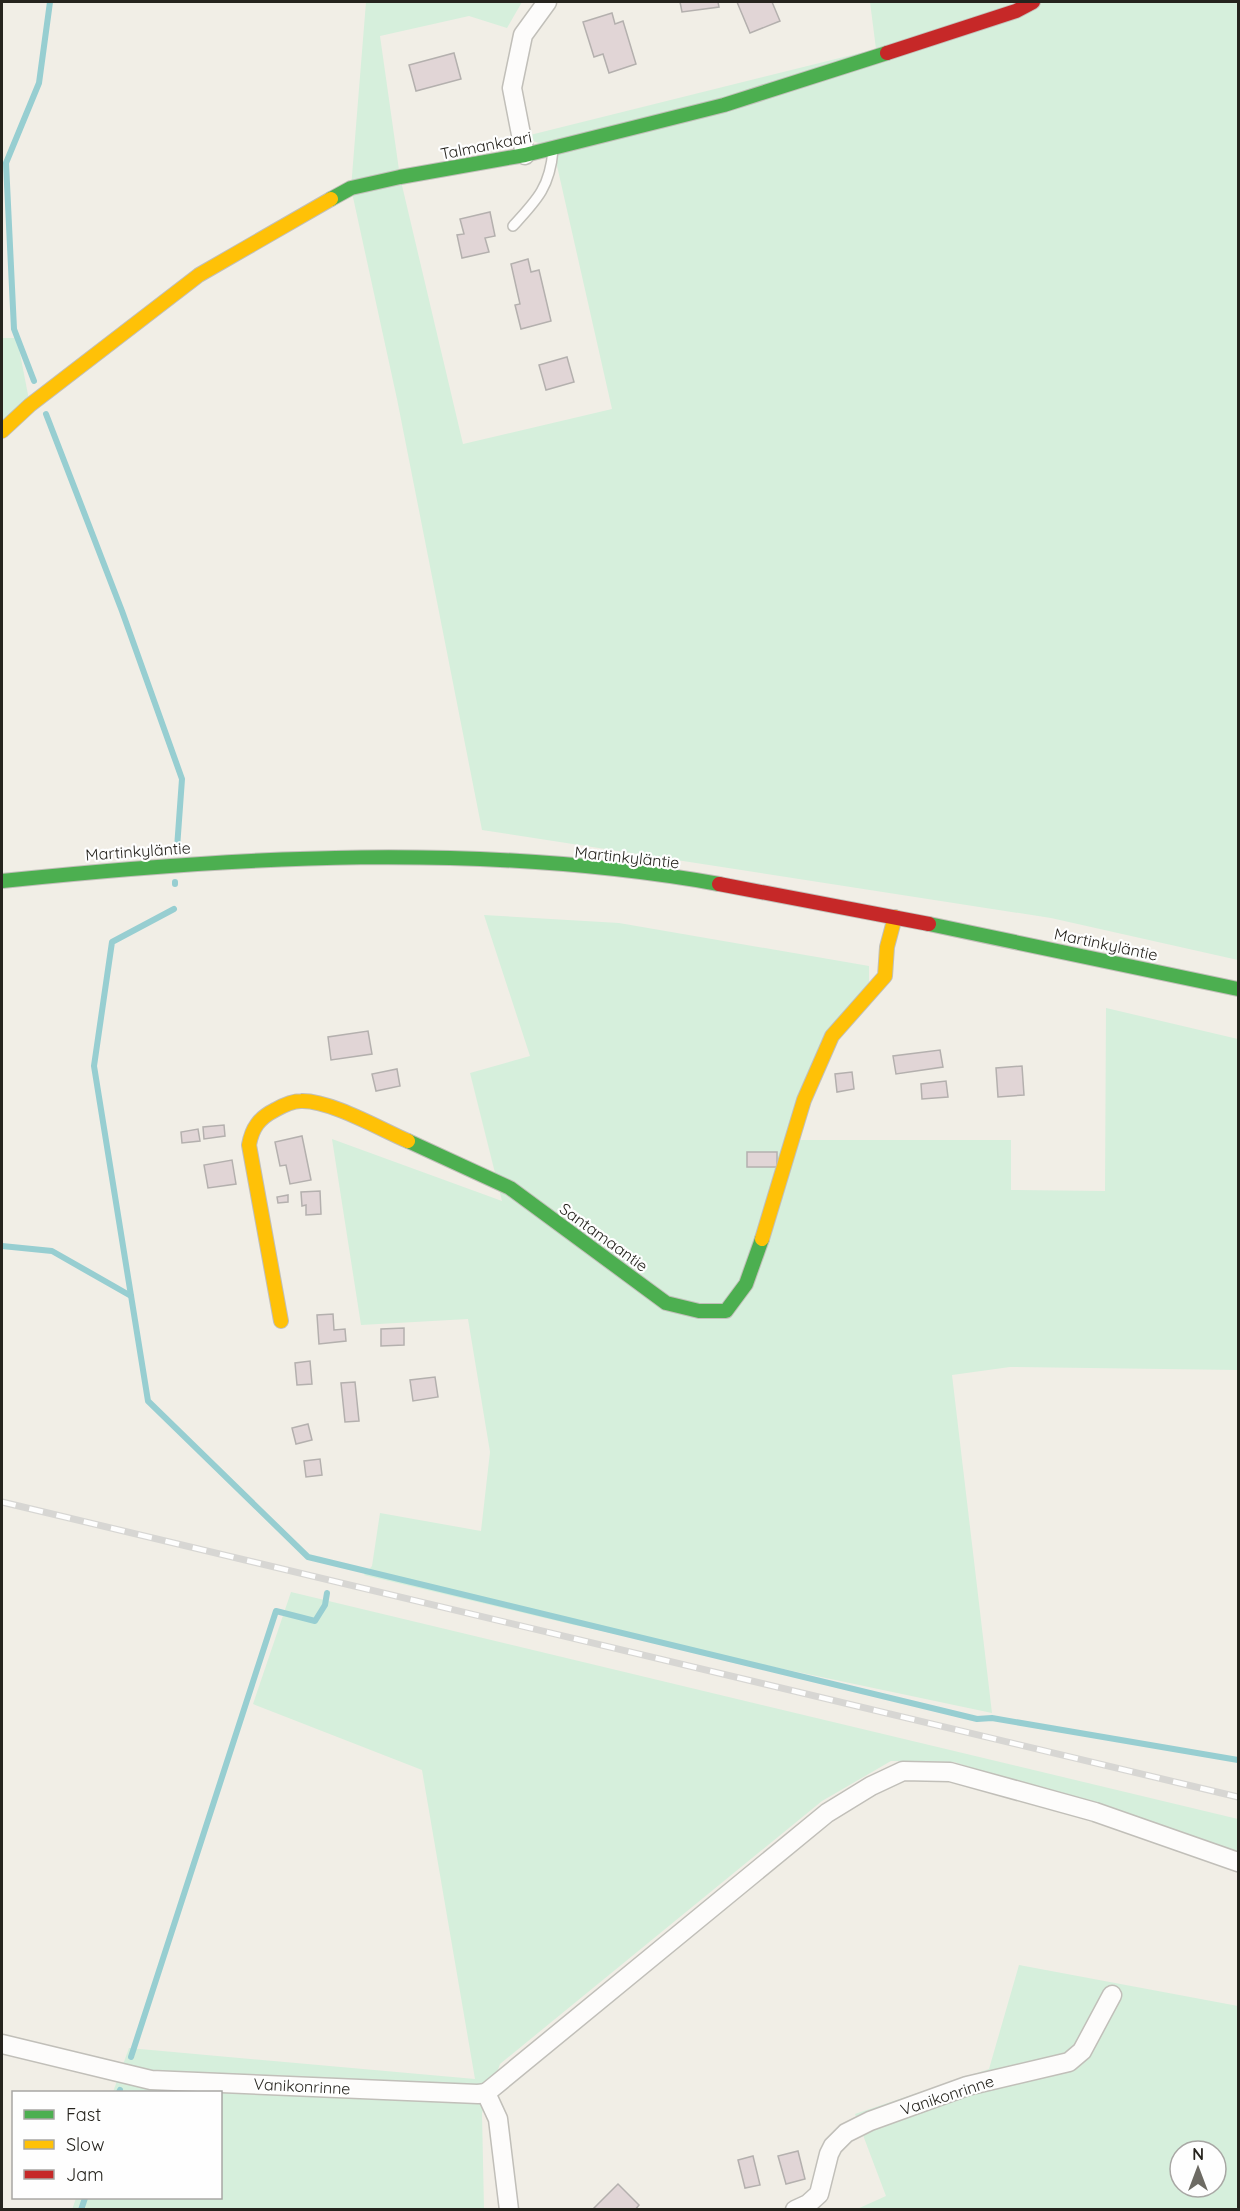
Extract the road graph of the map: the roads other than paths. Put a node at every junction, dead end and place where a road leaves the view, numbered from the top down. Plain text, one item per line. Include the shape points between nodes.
1 (547, 2) edge
2 (1033, 2) edge
3 (553, 148) junction
4 (525, 155) junction
5 (513, 226) dead end
6 (2, 431) edge
7 (2, 880) edge
8 (895, 916) junction
9 (1239, 989) edge
10 (281, 1321) dead end
11 (1239, 1862) edge
12 (1112, 1995) dead end
13 (2, 2044) edge
14 (486, 2093) junction
15 (509, 2210) edge
16 (795, 2210) edge

1 - 4 street via 523,36 512,88
2 - 3 street, Talmankaari via 1016,11 724,105
3 - 4 street, Talmankaari
3 - 5 lane via 551,173 535,203
4 - 6 street, Talmankaari via 351,188 199,275 30,405
7 - 8 street, Martinkyläntie via 224,861 487,860 647,873
8 - 9 street, Martinkyläntie
8 - 10 street, Santamaantie via 885,976 832,1036 804,1100 771,1215 746,1284 726,1311 699,1311 666,1303 510,1188 325,1104 300,1101 265,1115 252,1129 249,1145
11 - 14 street via 1095,1812 950,1772 903,1771 827,1813
12 - 16 street, Vanikonrinne via 1082,2051 1069,2062 967,2086 846,2133 829,2154 819,2194
13 - 14 street, Vanikonrinne via 151,2080
14 - 15 street via 501,2134

